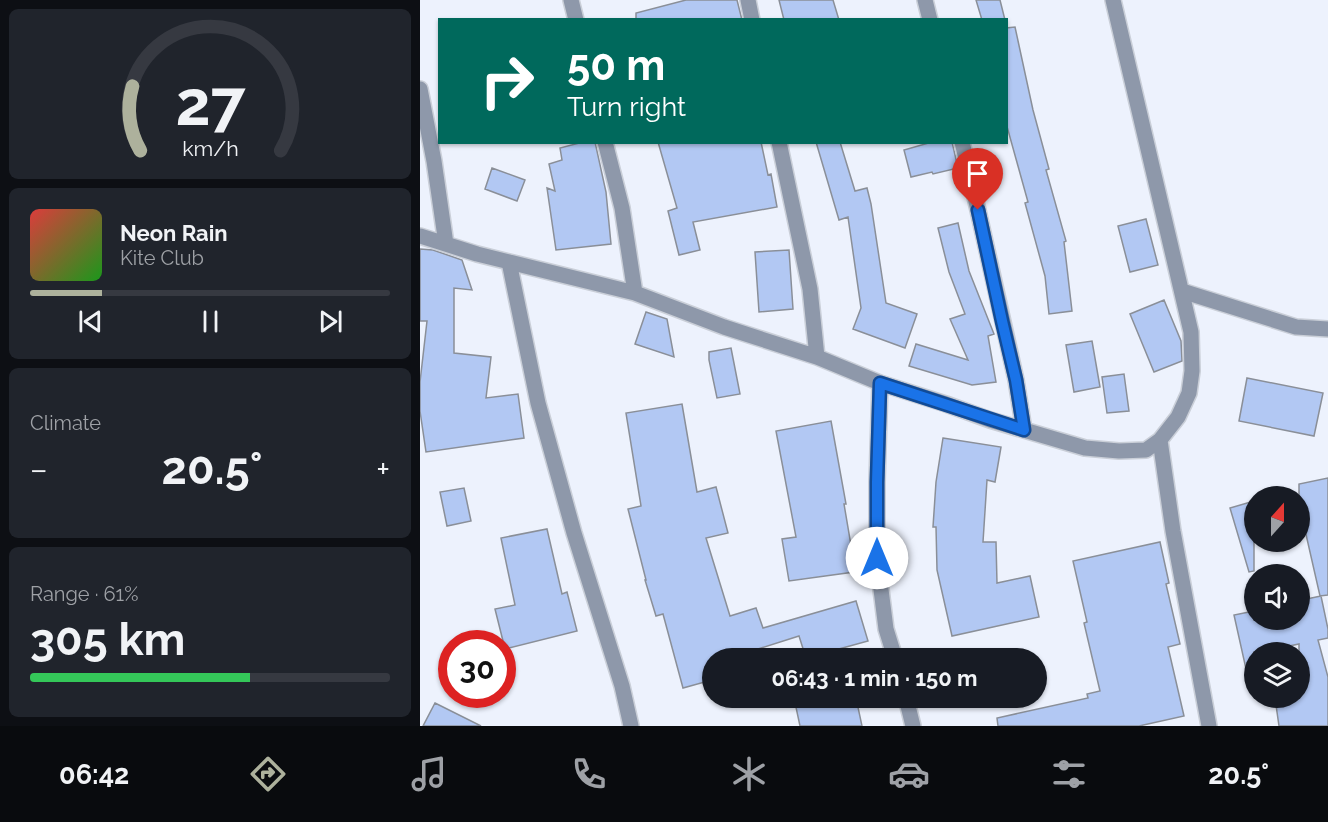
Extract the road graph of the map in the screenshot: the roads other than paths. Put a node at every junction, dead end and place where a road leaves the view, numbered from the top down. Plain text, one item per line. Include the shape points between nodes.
1 (571, 0) edge
2 (748, 0) edge
3 (925, 0) edge
4 (1113, 0) edge
5 (576, 18) edge
6 (752, 18) edge
7 (930, 18) edge
8 (420, 89) edge
9 (606, 144) edge
10 (779, 144) edge
11 (962, 144) edge
12 (420, 236) edge
13 (446, 244) junction
14 (509, 262) junction
15 (1182, 291) junction
16 (635, 293) junction
17 (1328, 328) edge
18 (817, 357) junction
19 (880, 383) junction
20 (1024, 430) junction
21 (1160, 440) junction
22 (892, 648) edge
23 (908, 708) edge
24 (631, 726) edge
25 (913, 726) edge
26 (1209, 726) edge

1 - 5 street
2 - 6 street
3 - 7 street
4 - 15 street
8 - 13 street
9 - 16 street via 622,208
10 - 18 street via 810,289
11 - 20 street
12 - 13 street
13 - 14 street
14 - 16 street
14 - 24 street via 538,403
15 - 17 street via 1296,327
15 - 21 street via 1191,332 1189,393 1178,417
16 - 18 street
18 - 19 street
19 - 20 street
19 - 22 street via 877,558
20 - 21 street via 1085,448 1119,451 1146,450
21 - 26 street
23 - 25 street

